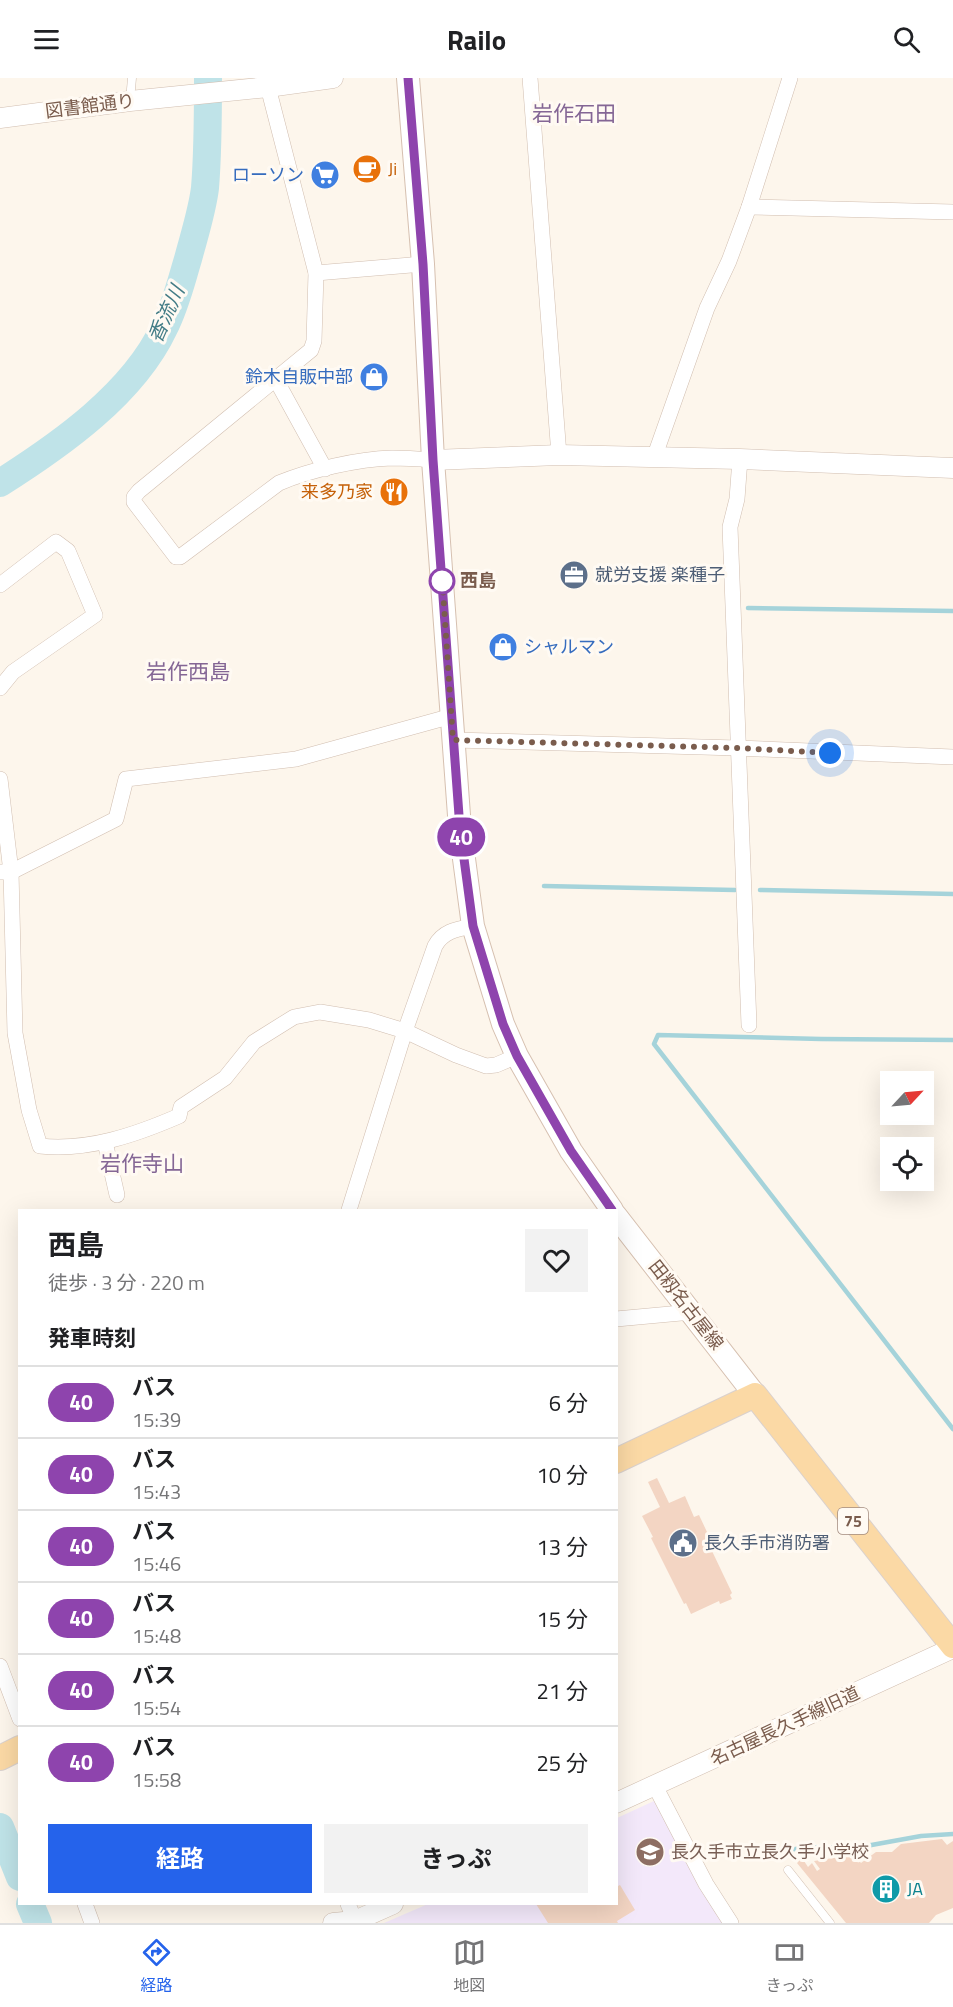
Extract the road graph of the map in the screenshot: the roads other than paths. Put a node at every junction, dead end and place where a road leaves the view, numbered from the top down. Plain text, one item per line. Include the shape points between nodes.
1 (132, 78) edge
2 (333, 78) edge
3 (408, 78) edge
4 (530, 78) edge
5 (790, 78) edge
6 (268, 83) edge
7 (130, 101) junction
8 (0, 118) edge
9 (749, 207) junction
10 (953, 212) edge
11 (423, 264) junction
12 (316, 273) junction
13 (275, 378) junction
14 (559, 455) junction
15 (654, 458) junction
16 (740, 459) junction
17 (433, 460) junction
18 (325, 468) junction
19 (953, 468) edge
20 (0, 585) edge
21 (0, 688) edge
22 (452, 716) junction
23 (453, 740) junction
24 (737, 748) junction
25 (953, 757) edge
26 (0, 779) edge
27 (6, 872) edge
28 (473, 926) junction
29 (7, 1004) edge
30 (749, 1025) dead end
31 (405, 1031) junction
32 (517, 1056) junction
33 (105, 1142) junction
34 (117, 1195) dead end
35 (349, 1209) edge
36 (611, 1209) edge
37 (618, 1218) edge
38 (692, 1311) junction
39 (618, 1319) edge
40 (755, 1395) junction
41 (618, 1460) edge
42 (953, 1647) edge
43 (0, 1666) edge
44 (18, 1714) edge
45 (655, 1786) junction
46 (618, 1802) edge
47 (788, 1870) dead end
48 (85, 1905) edge
49 (390, 1905) edge
50 (353, 1916) edge
51 (92, 1923) edge
52 (333, 1923) edge
53 (731, 1923) edge
54 (830, 1923) edge

1 - 7 lane
2 - 6 street
3 - 11 main road
4 - 14 street
5 - 9 street
6 - 7 street, 図書館通り
6 - 12 street
7 - 8 street, 図書館通り
9 - 10 street
9 - 15 street via 707,308
11 - 12 street
11 - 17 main road
12 - 13 street via 311,350
13 - 18 street
13 - 18 street via 139,491 134,502 176,557 180,557 279,483
14 - 15 street
14 - 17 street
15 - 16 street
16 - 19 street
16 - 24 street via 730,527
17 - 18 street via 390,458
17 - 22 main road
20 - 21 street via 56,542 68,551 95,615 13,672
22 - 23 main road
22 - 27 street via 296,759 126,779 116,819
23 - 24 street
23 - 28 main road
24 - 25 street
24 - 30 street
26 - 27 street
27 - 29 street
28 - 31 street via 449,931 438,940
28 - 32 main road via 503,1024
29 - 33 street via 40,1146
31 - 32 street via 486,1066
31 - 33 street via 320,1012 294,1017 254,1042 225,1078 180,1107 179,1116 140,1133
31 - 35 street
32 - 36 main road via 571,1151
33 - 34 street
37 - 38 main road, 田籾名古屋線
38 - 39 street
38 - 40 main road, 田籾名古屋線
40 - 41 main road
40 - 42 main road, 75
42 - 45 street, 名古屋長久手線旧道
43 - 44 street
45 - 46 street, 名古屋長久手線旧道
45 - 53 street
47 - 54 lane
48 - 51 street
49 - 50 street
50 - 52 street

